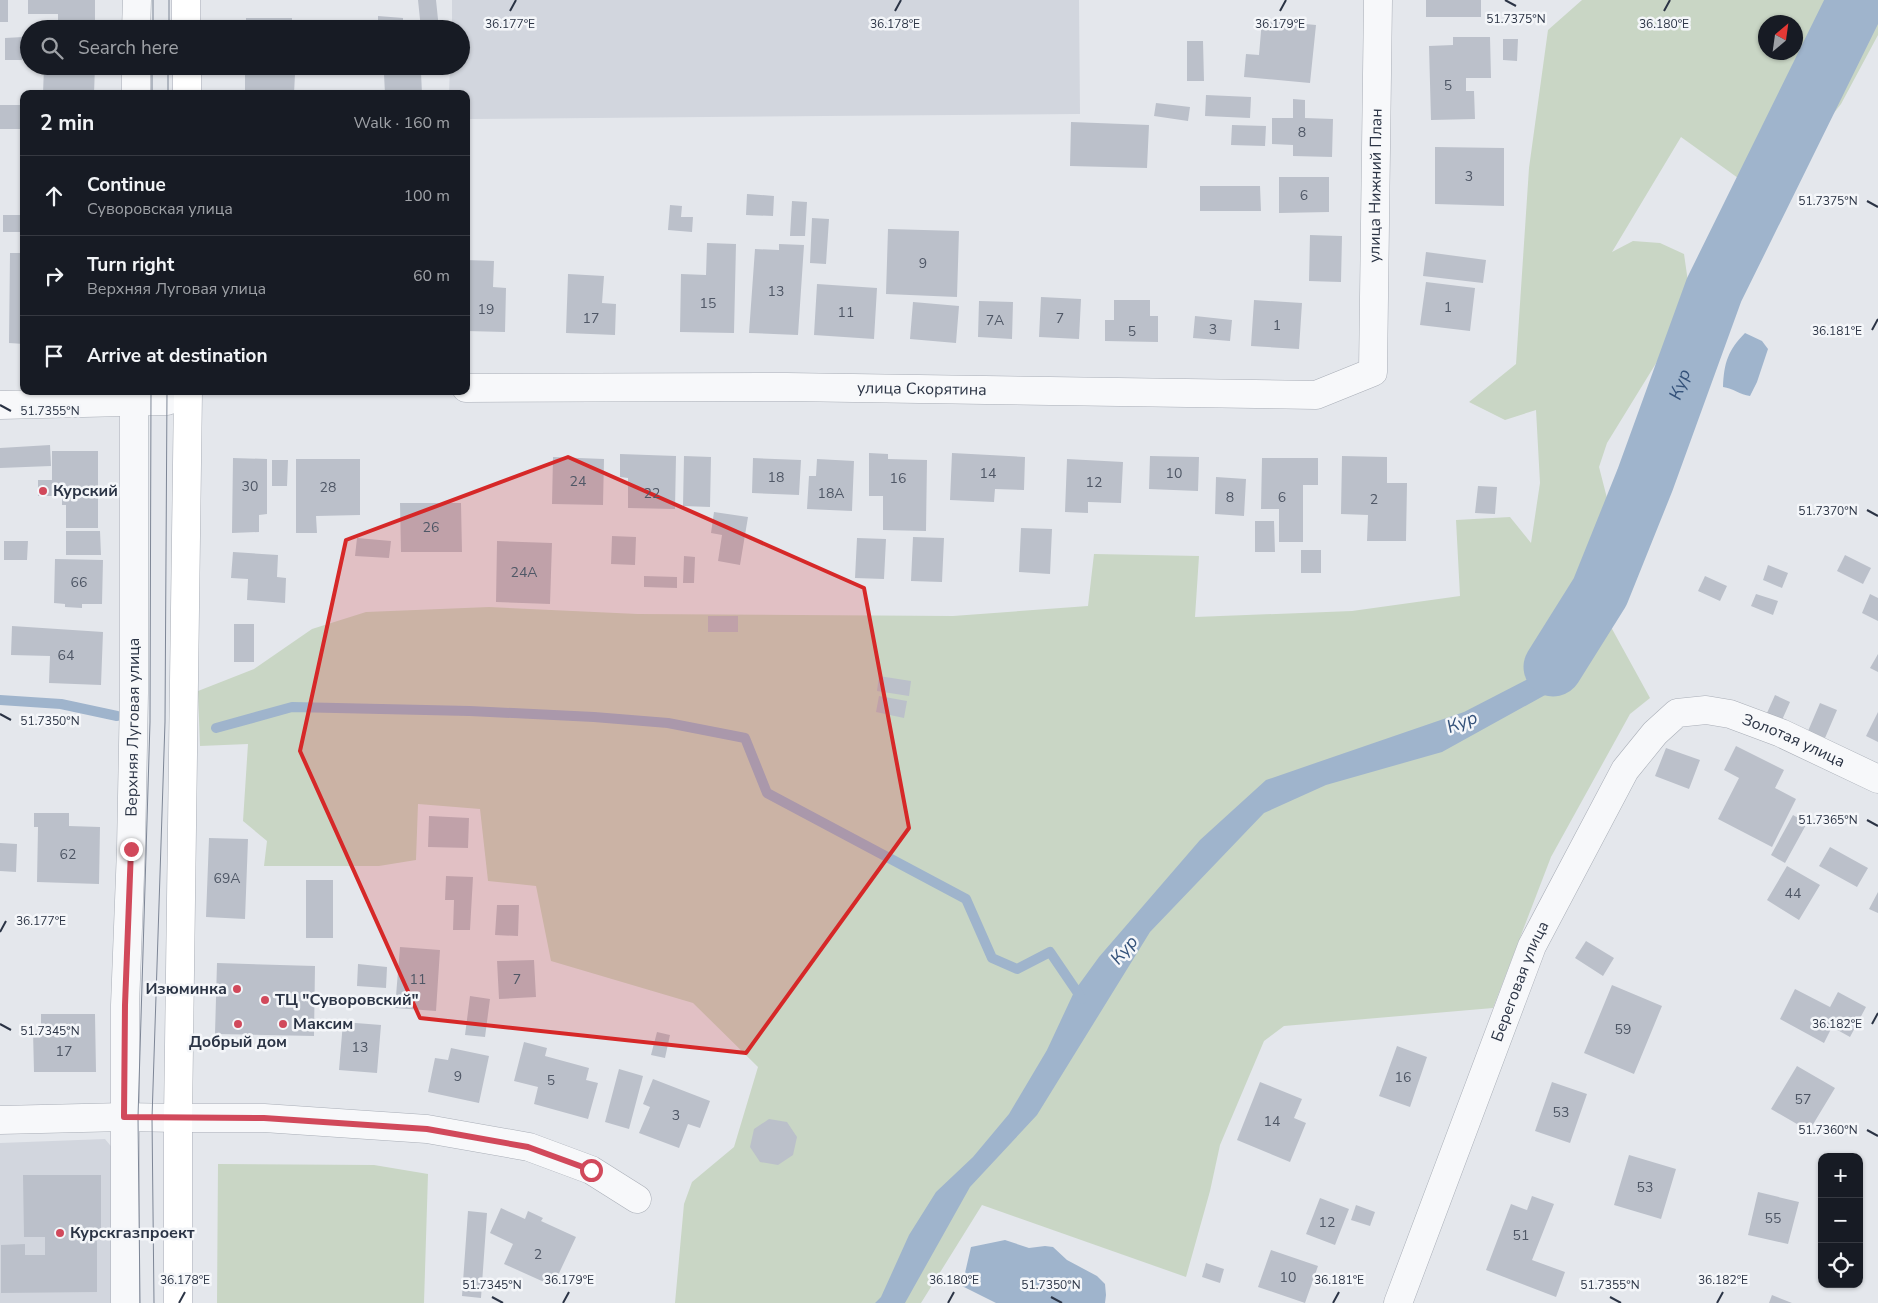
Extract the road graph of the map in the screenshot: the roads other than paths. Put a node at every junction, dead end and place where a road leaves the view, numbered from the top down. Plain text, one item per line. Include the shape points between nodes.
1 (137, 0) edge
2 (186, 0) edge
3 (1378, 0) edge
4 (136, 20) edge
5 (186, 20) edge
6 (136, 75) edge
7 (186, 75) edge
8 (136, 90) edge
9 (187, 90) edge
10 (1373, 372) joint
11 (470, 388) edge
12 (179, 395) edge
13 (187, 395) edge
14 (134, 397) edge
15 (0, 405) edge
16 (1706, 710) joint
17 (1878, 778) edge
18 (124, 1117) junction
19 (178, 1118) junction
20 (0, 1120) edge
21 (637, 1199) dead end
22 (125, 1303) edge
23 (178, 1303) edge
24 (1398, 1303) edge

1 - 4 street
2 - 5 main road
3 - 10 street, улица Нижний План
6 - 8 street
7 - 9 main road
10 - 11 street, улица Скорятина via 1316,395 787,387
12 - 14 street via 167,401
13 - 19 main road
14 - 15 street
14 - 18 street, Верхняя Луговая улица via 134,713
16 - 17 street, Золотая улица via 1730,714 1781,733
16 - 24 street, Береговая улица via 1676,713 1625,770 1532,946
18 - 19 street
18 - 20 street
18 - 22 street, Верхняя Луговая улица
19 - 21 street via 264,1118 427,1129 528,1147 591,1170
19 - 23 main road

